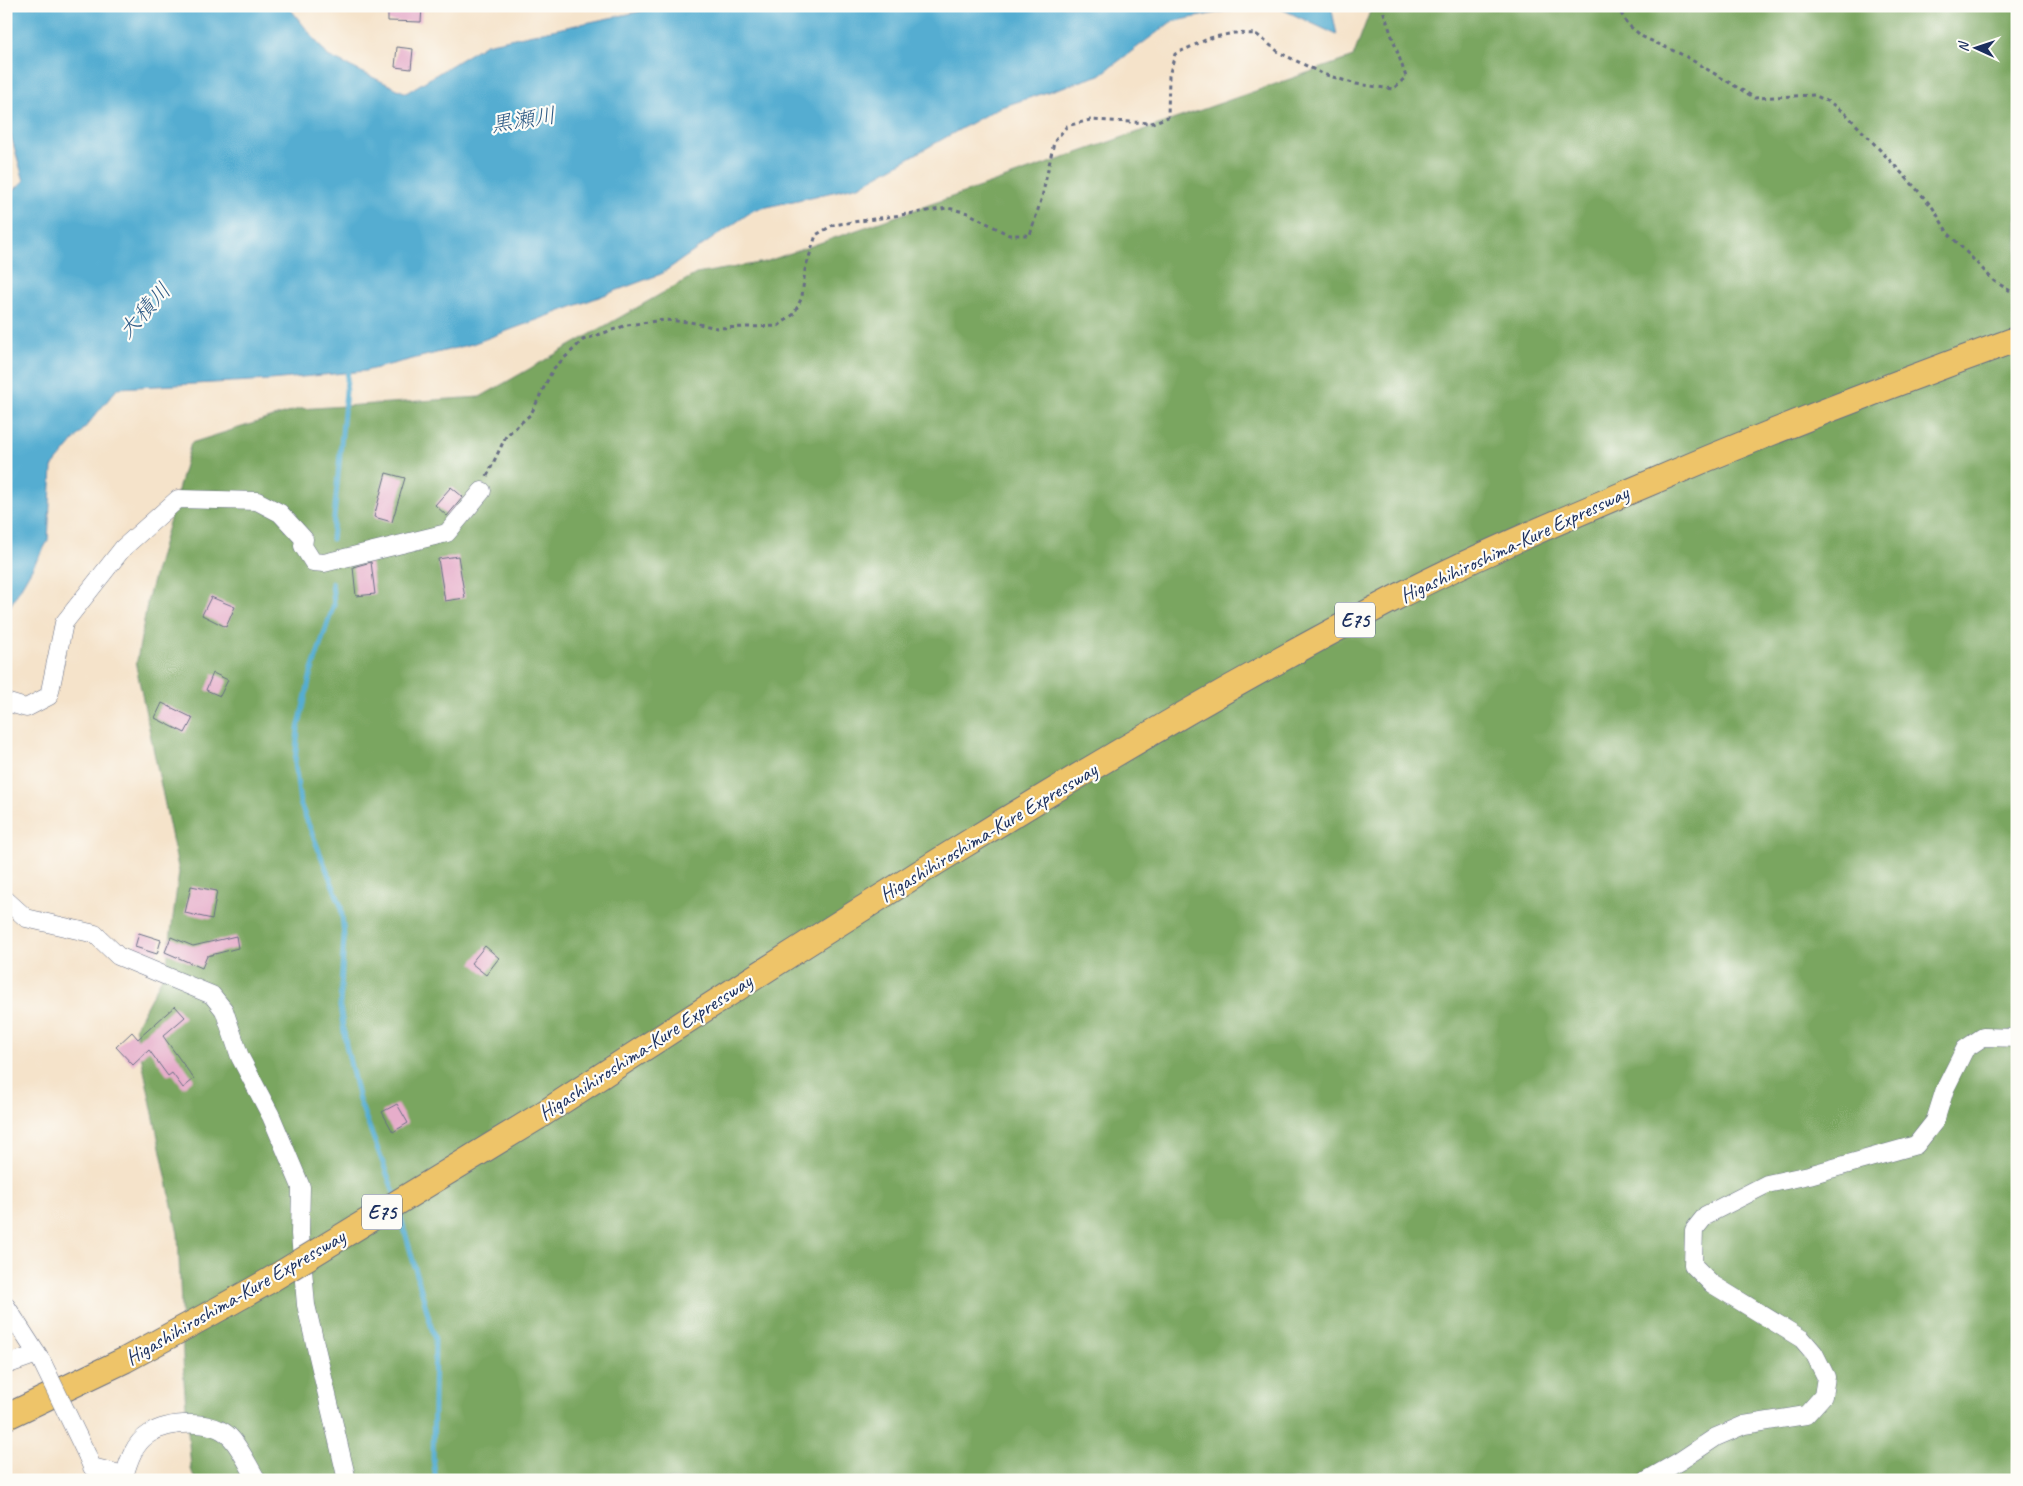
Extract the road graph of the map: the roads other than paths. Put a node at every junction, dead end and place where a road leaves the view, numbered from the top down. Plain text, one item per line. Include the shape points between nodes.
1 (2017, 339) edge
2 (482, 490) road end
3 (6, 702) edge
4 (6, 900) edge
5 (2017, 1038) edge
6 (6, 1306) edge
7 (39, 1358) junction
8 (6, 1365) edge
9 (6, 1417) edge
10 (123, 1477) edge
11 (257, 1480) edge
12 (347, 1480) edge
13 (1647, 1480) edge

1 - 9 highway, Higashihiroshima-Kure Expressway / E75, bridge via 1879,389 1683,468 1542,528 1398,597 1089,769 880,897 538,1116 266,1282 125,1360
2 - 3 street via 447,533 324,563 313,562 304,546 304,539 280,513 257,501 178,498 123,548 64,623 49,696 26,708
4 - 12 street via 26,918 95,934 118,956 212,995 224,1010 240,1057 271,1116 300,1187 306,1305
5 - 13 street via 1983,1037 1964,1049 1945,1089 1935,1121 1916,1145 1767,1184 1706,1214 1694,1230 1693,1265 1712,1284 1802,1339 1814,1353 1826,1377 1823,1396 1806,1415 1744,1425 1716,1437
6 - 7 street
7 - 8 street
7 - 10 street, bridge via 92,1467
10 - 11 street via 131,1454 149,1434 179,1424 198,1424 208,1425 230,1436

